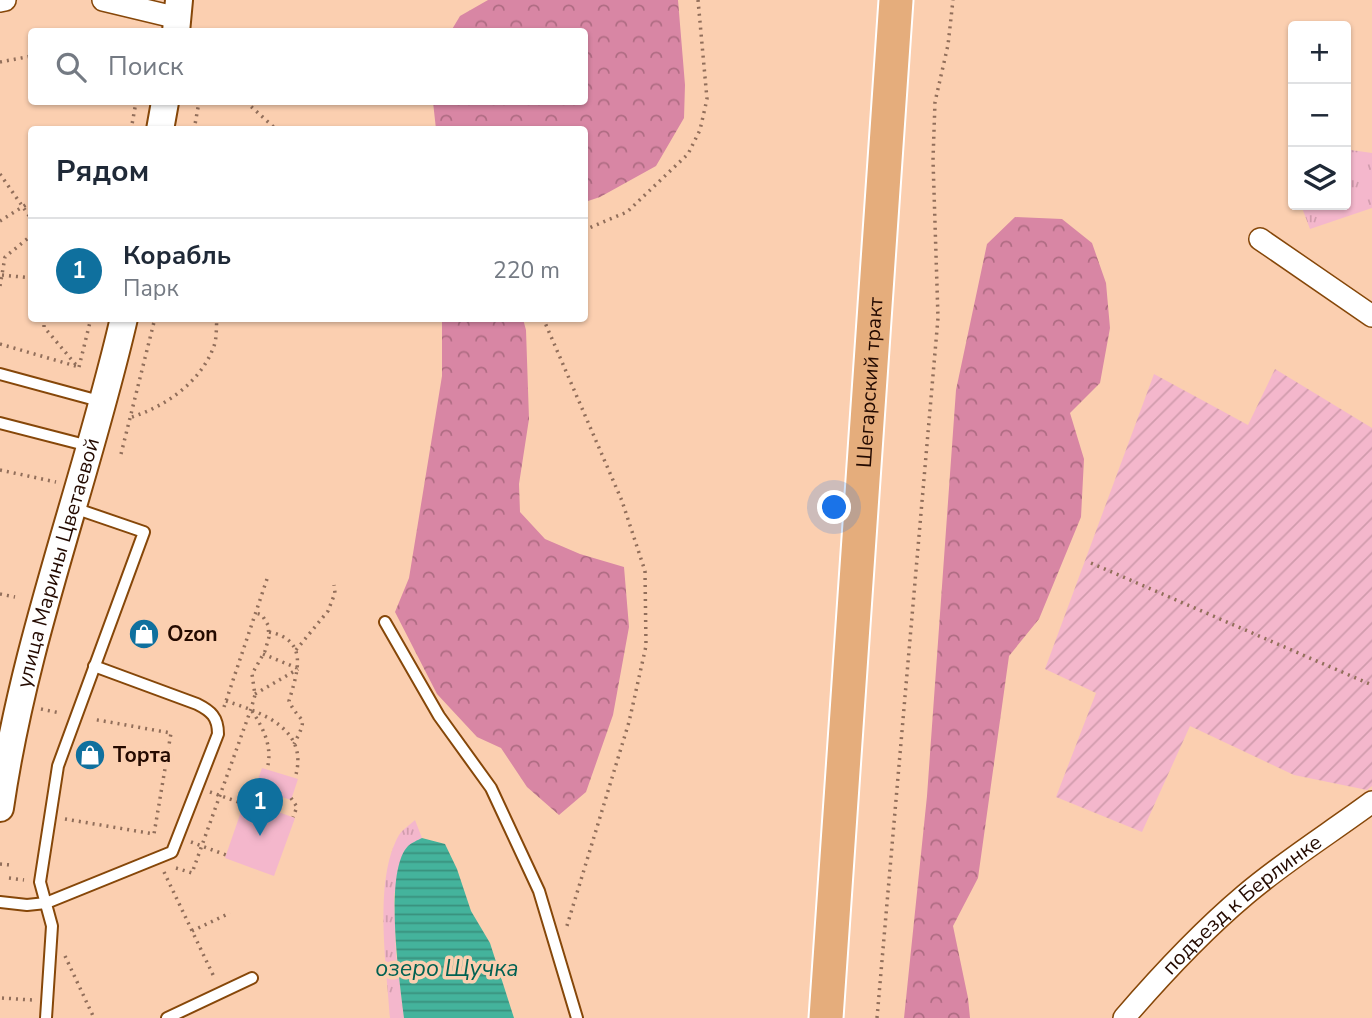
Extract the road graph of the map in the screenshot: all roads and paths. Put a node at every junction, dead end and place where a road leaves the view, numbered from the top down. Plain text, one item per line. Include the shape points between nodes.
1 (103, 0) edge
2 (698, 0) edge
3 (896, 0) edge
4 (953, 0) edge
5 (178, 16) edge
6 (28, 57) edge
7 (0, 62) edge
8 (135, 105) edge
9 (164, 105) edge
10 (198, 105) edge
11 (249, 105) edge
12 (132, 126) edge
13 (161, 126) edge
14 (195, 126) edge
15 (273, 126) edge
16 (0, 174) edge
17 (28, 203) edge
18 (22, 206) junction
19 (28, 214) edge
20 (0, 221) edge
21 (588, 228) edge
22 (28, 238) edge
23 (1260, 239) dead end
24 (2, 275) edge
25 (28, 278) edge
26 (0, 286) edge
27 (1372, 316) edge
28 (44, 322) edge
29 (90, 322) edge
30 (123, 322) edge
31 (154, 322) edge
32 (217, 322) edge
33 (545, 322) edge
34 (0, 344) edge
35 (79, 368) junction
36 (0, 374) edge
37 (103, 402) junction
38 (132, 417) junction
39 (0, 423) edge
40 (90, 446) junction
41 (121, 454) dead end
42 (0, 470) edge
43 (49, 481) dead end
44 (72, 508) junction
45 (1091, 563) dead end
46 (268, 576) dead end
47 (334, 585) dead end
48 (0, 594) edge
49 (15, 597) dead end
50 (256, 613) junction
51 (384, 622) dead end
52 (269, 632) junction
53 (296, 650) junction
54 (263, 654) junction
55 (94, 666) junction
56 (298, 669) junction
57 (1372, 685) edge
58 (255, 694) junction
59 (226, 701) junction
60 (38, 709) dead end
61 (251, 709) junction
62 (76, 717) junction
63 (218, 724) junction
64 (6, 741) edge
65 (294, 744) junction
66 (267, 769) dead end
67 (295, 778) dead end
68 (197, 788) junction
69 (272, 794) dead end
70 (220, 795) junction
71 (1, 796) edge
72 (291, 798) dead end
73 (1372, 802) edge
74 (244, 804) dead end
75 (268, 808) dead end
76 (50, 817) junction
77 (293, 817) dead end
78 (177, 838) junction
79 (201, 846) junction
80 (226, 855) dead end
81 (157, 858) junction
82 (0, 864) edge
83 (11, 865) dead end
84 (163, 871) junction
85 (0, 902) edge
86 (46, 903) junction
87 (230, 913) dead end
88 (51, 926) junction
89 (192, 930) junction
90 (558, 956) junction
91 (252, 978) dead end
92 (221, 993) junction
93 (2, 998) dead end
94 (47, 1002) junction
95 (46, 1018) edge
96 (94, 1018) edge
97 (167, 1018) edge
98 (577, 1018) edge
99 (826, 1018) edge
100 (877, 1018) edge
101 (1124, 1018) edge

1 - 5 street
2 - 21 path via 707,99 700,130 688,154 627,212
3 - 99 main road, Шегарский тракт
4 - 100 path via 935,102 938,318
6 - 7 path
8 - 12 path
9 - 13 street
10 - 14 path
11 - 15 path
16 - 18 path
17 - 18 path
18 - 19 path
18 - 20 path
22 - 24 path via 5,257
23 - 27 street
24 - 25 path
24 - 26 path
28 - 35 path
29 - 35 path
30 - 37 street, улица Марины Цветаевой
31 - 38 path
32 - 38 path via 214,346 198,374 175,396
33 - 90 path via 622,501 645,570 646,646 632,709
34 - 35 path
36 - 37 lane
37 - 40 street, улица Марины Цветаевой
38 - 41 path
39 - 40 lane
40 - 44 street, улица Марины Цветаевой
42 - 43 path
44 - 55 lane via 144,532
44 - 64 street, улица Марины Цветаевой
45 - 57 path
46 - 50 path
47 - 53 path via 328,611
48 - 49 path
50 - 52 path via 262,615
50 - 59 path
51 - 90 lane via 439,716 491,789 539,891
52 - 53 path via 284,636
52 - 54 path
53 - 56 path
54 - 56 path
54 - 58 path via 252,674
55 - 62 lane
55 - 63 lane via 197,704 211,711
56 - 58 path
56 - 65 path via 289,701 303,725
58 - 61 path
59 - 61 path
59 - 63 path
60 - 62 path
61 - 65 path via 277,722
61 - 66 path via 266,735
61 - 70 path
62 - 76 lane via 58,766
62 - 76 path via 171,733 154,834
63 - 68 lane
64 - 71 street, улица Марины Цветаевой
65 - 67 path via 298,759
68 - 70 path
68 - 78 lane
69 - 75 path
70 - 74 path
70 - 79 path
72 - 77 path via 297,803
73 - 101 street, подъезд к Берлинке via 1205,930
76 - 86 lane via 40,882
78 - 79 path
78 - 81 lane via 172,852
79 - 80 path
79 - 84 path via 192,873 173,867
81 - 84 path
81 - 86 lane
82 - 83 path
84 - 89 path
85 - 86 lane
86 - 88 lane
87 - 89 path
88 - 94 lane
88 - 96 path
89 - 92 path
90 - 98 lane
91 - 92 lane
92 - 97 lane
93 - 94 path
94 - 95 lane

